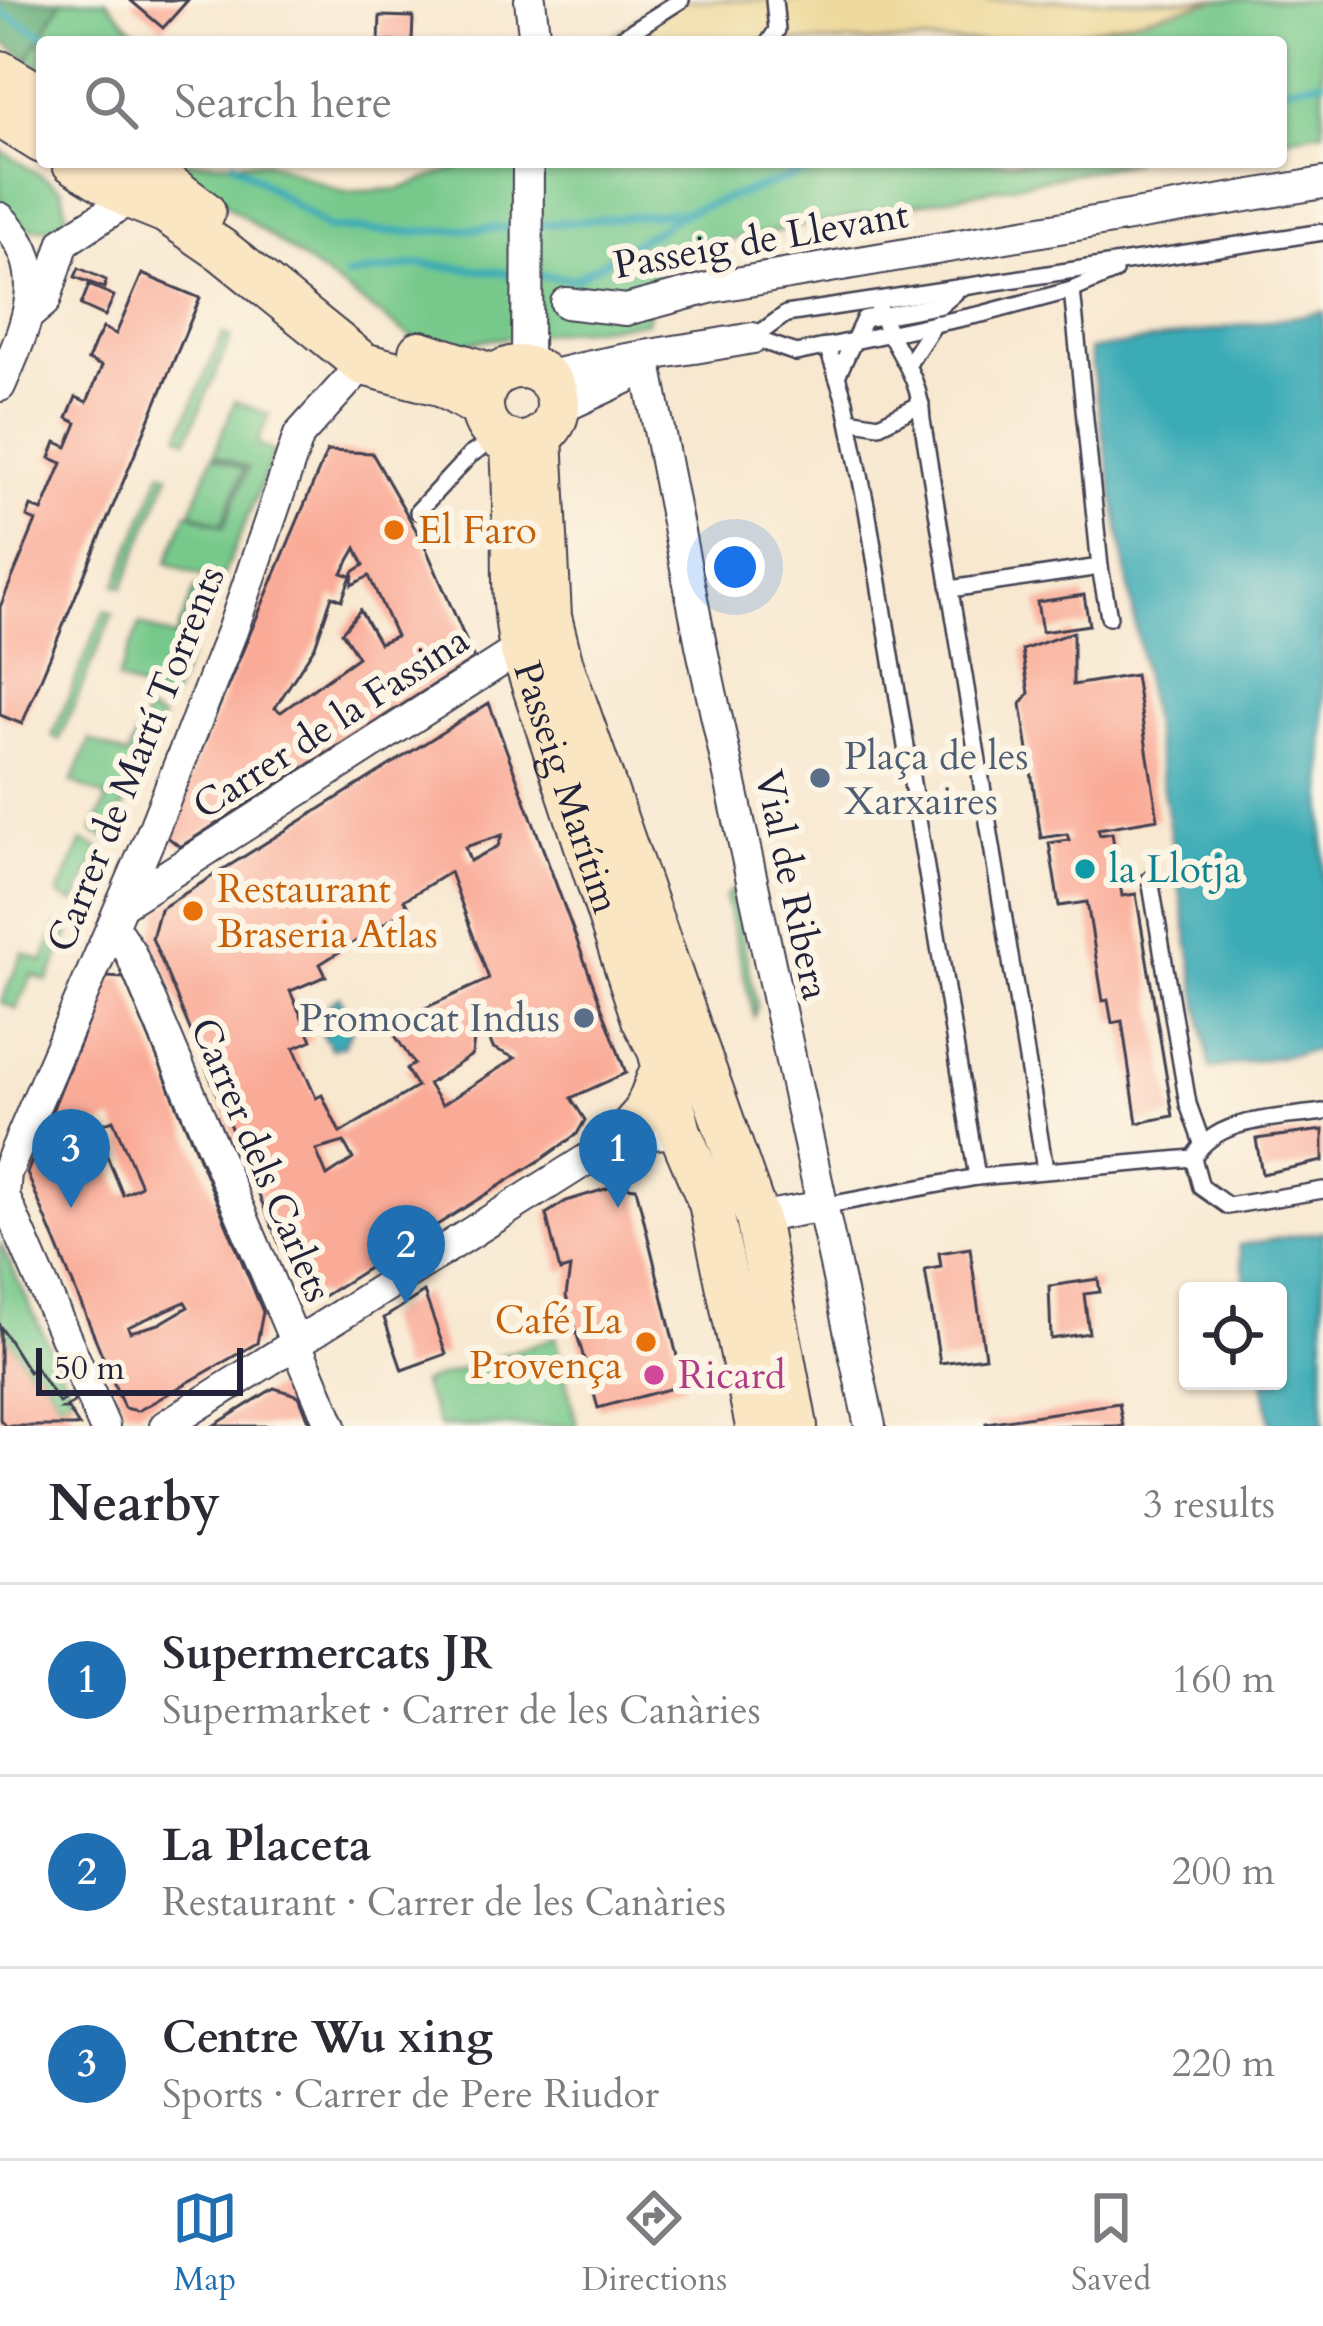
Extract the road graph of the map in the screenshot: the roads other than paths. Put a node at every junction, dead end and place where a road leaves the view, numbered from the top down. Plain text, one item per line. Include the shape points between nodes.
1 (530, 0) edge
2 (681, 0) edge
3 (774, 0) edge
4 (534, 36) edge
5 (624, 36) edge
6 (773, 36) edge
7 (0, 72) edge
8 (36, 93) edge
9 (0, 116) edge
10 (36, 138) edge
11 (93, 168) edge
12 (528, 168) edge
13 (134, 180) edge
14 (1323, 183) edge
15 (0, 218) edge
16 (1323, 232) edge
17 (23, 241) junction
18 (64, 242) junction
19 (1139, 262) junction
20 (1072, 290) junction
21 (566, 303) dead end
22 (879, 309) junction
23 (31, 313) junction
24 (935, 323) junction
25 (886, 333) junction
26 (753, 338) junction
27 (854, 340) junction
28 (827, 346) junction
29 (645, 358) junction
30 (363, 364) junction
31 (908, 364) junction
32 (837, 376) junction
33 (0, 386) edge
34 (921, 404) junction
35 (520, 406) junction
36 (849, 420) junction
37 (418, 511) dead end
38 (1100, 567) junction
39 (950, 589) junction
40 (1108, 617) dead end
41 (521, 648) junction
42 (1150, 879) dead end
43 (119, 915) junction
44 (663, 1066) junction
45 (1323, 1112) edge
46 (698, 1128) junction
47 (624, 1136) junction
48 (1197, 1150) junction
49 (1045, 1168) junction
50 (977, 1177) junction
51 (1323, 1190) edge
52 (823, 1206) junction
53 (757, 1218) junction
54 (296, 1343) junction
55 (104, 1426) edge
56 (165, 1426) edge
57 (331, 1426) edge
58 (757, 1426) edge
59 (796, 1426) edge
60 (870, 1426) edge

1 - 4 street
2 - 5 lane
3 - 6 lane
7 - 8 street
9 - 10 street
11 - 13 street
12 - 35 street
13 - 18 street
13 - 30 street
13 - 35 street via 376,339
14 - 21 street, Passeig de Llevant via 712,287 626,310
15 - 17 street
16 - 19 lane
17 - 18 street
17 - 23 street
18 - 23 street via 45,301
19 - 20 lane
19 - 22 lane via 958,291 941,305
20 - 24 lane
20 - 38 lane
22 - 25 lane
22 - 26 lane via 786,314
22 - 27 lane
23 - 33 street
24 - 25 lane
24 - 31 lane
25 - 27 lane
25 - 31 lane
26 - 28 lane via 796,353
26 - 29 street
27 - 28 lane
27 - 32 lane
28 - 32 lane
29 - 35 street via 626,377
29 - 52 street, Vial de Ribera
30 - 35 street
30 - 43 street, Carrer de Martí Torrents via 299,435 232,631
31 - 34 lane
32 - 36 lane
34 - 36 lane via 879,425
34 - 39 lane
35 - 37 lane
35 - 41 street, Passeig Marítim via 514,604
35 - 46 street, Passeig Marítim via 550,617
36 - 50 lane
38 - 39 lane
38 - 40 lane
39 - 49 lane
41 - 43 street, Carrer de la Fassina
41 - 44 street, Passeig Marítim
42 - 48 lane
43 - 54 street, Carrer dels Carlets
43 - 55 street, Carrer de Martí Torrents via 6,1173 4,1196
44 - 46 street, Passeig Marítim
44 - 47 street via 645,1112
45 - 48 lane via 1224,1128
46 - 47 street
46 - 53 street, Passeig Marítim
46 - 58 street, Passeig Marítim
47 - 54 street
48 - 49 lane
48 - 51 lane via 1201,1187 1228,1206
49 - 50 lane
50 - 52 lane
52 - 53 street
52 - 60 street, Vial de Ribera
53 - 59 street, Passeig Marítim
54 - 56 street
54 - 57 street, Carrer dels Carlets

